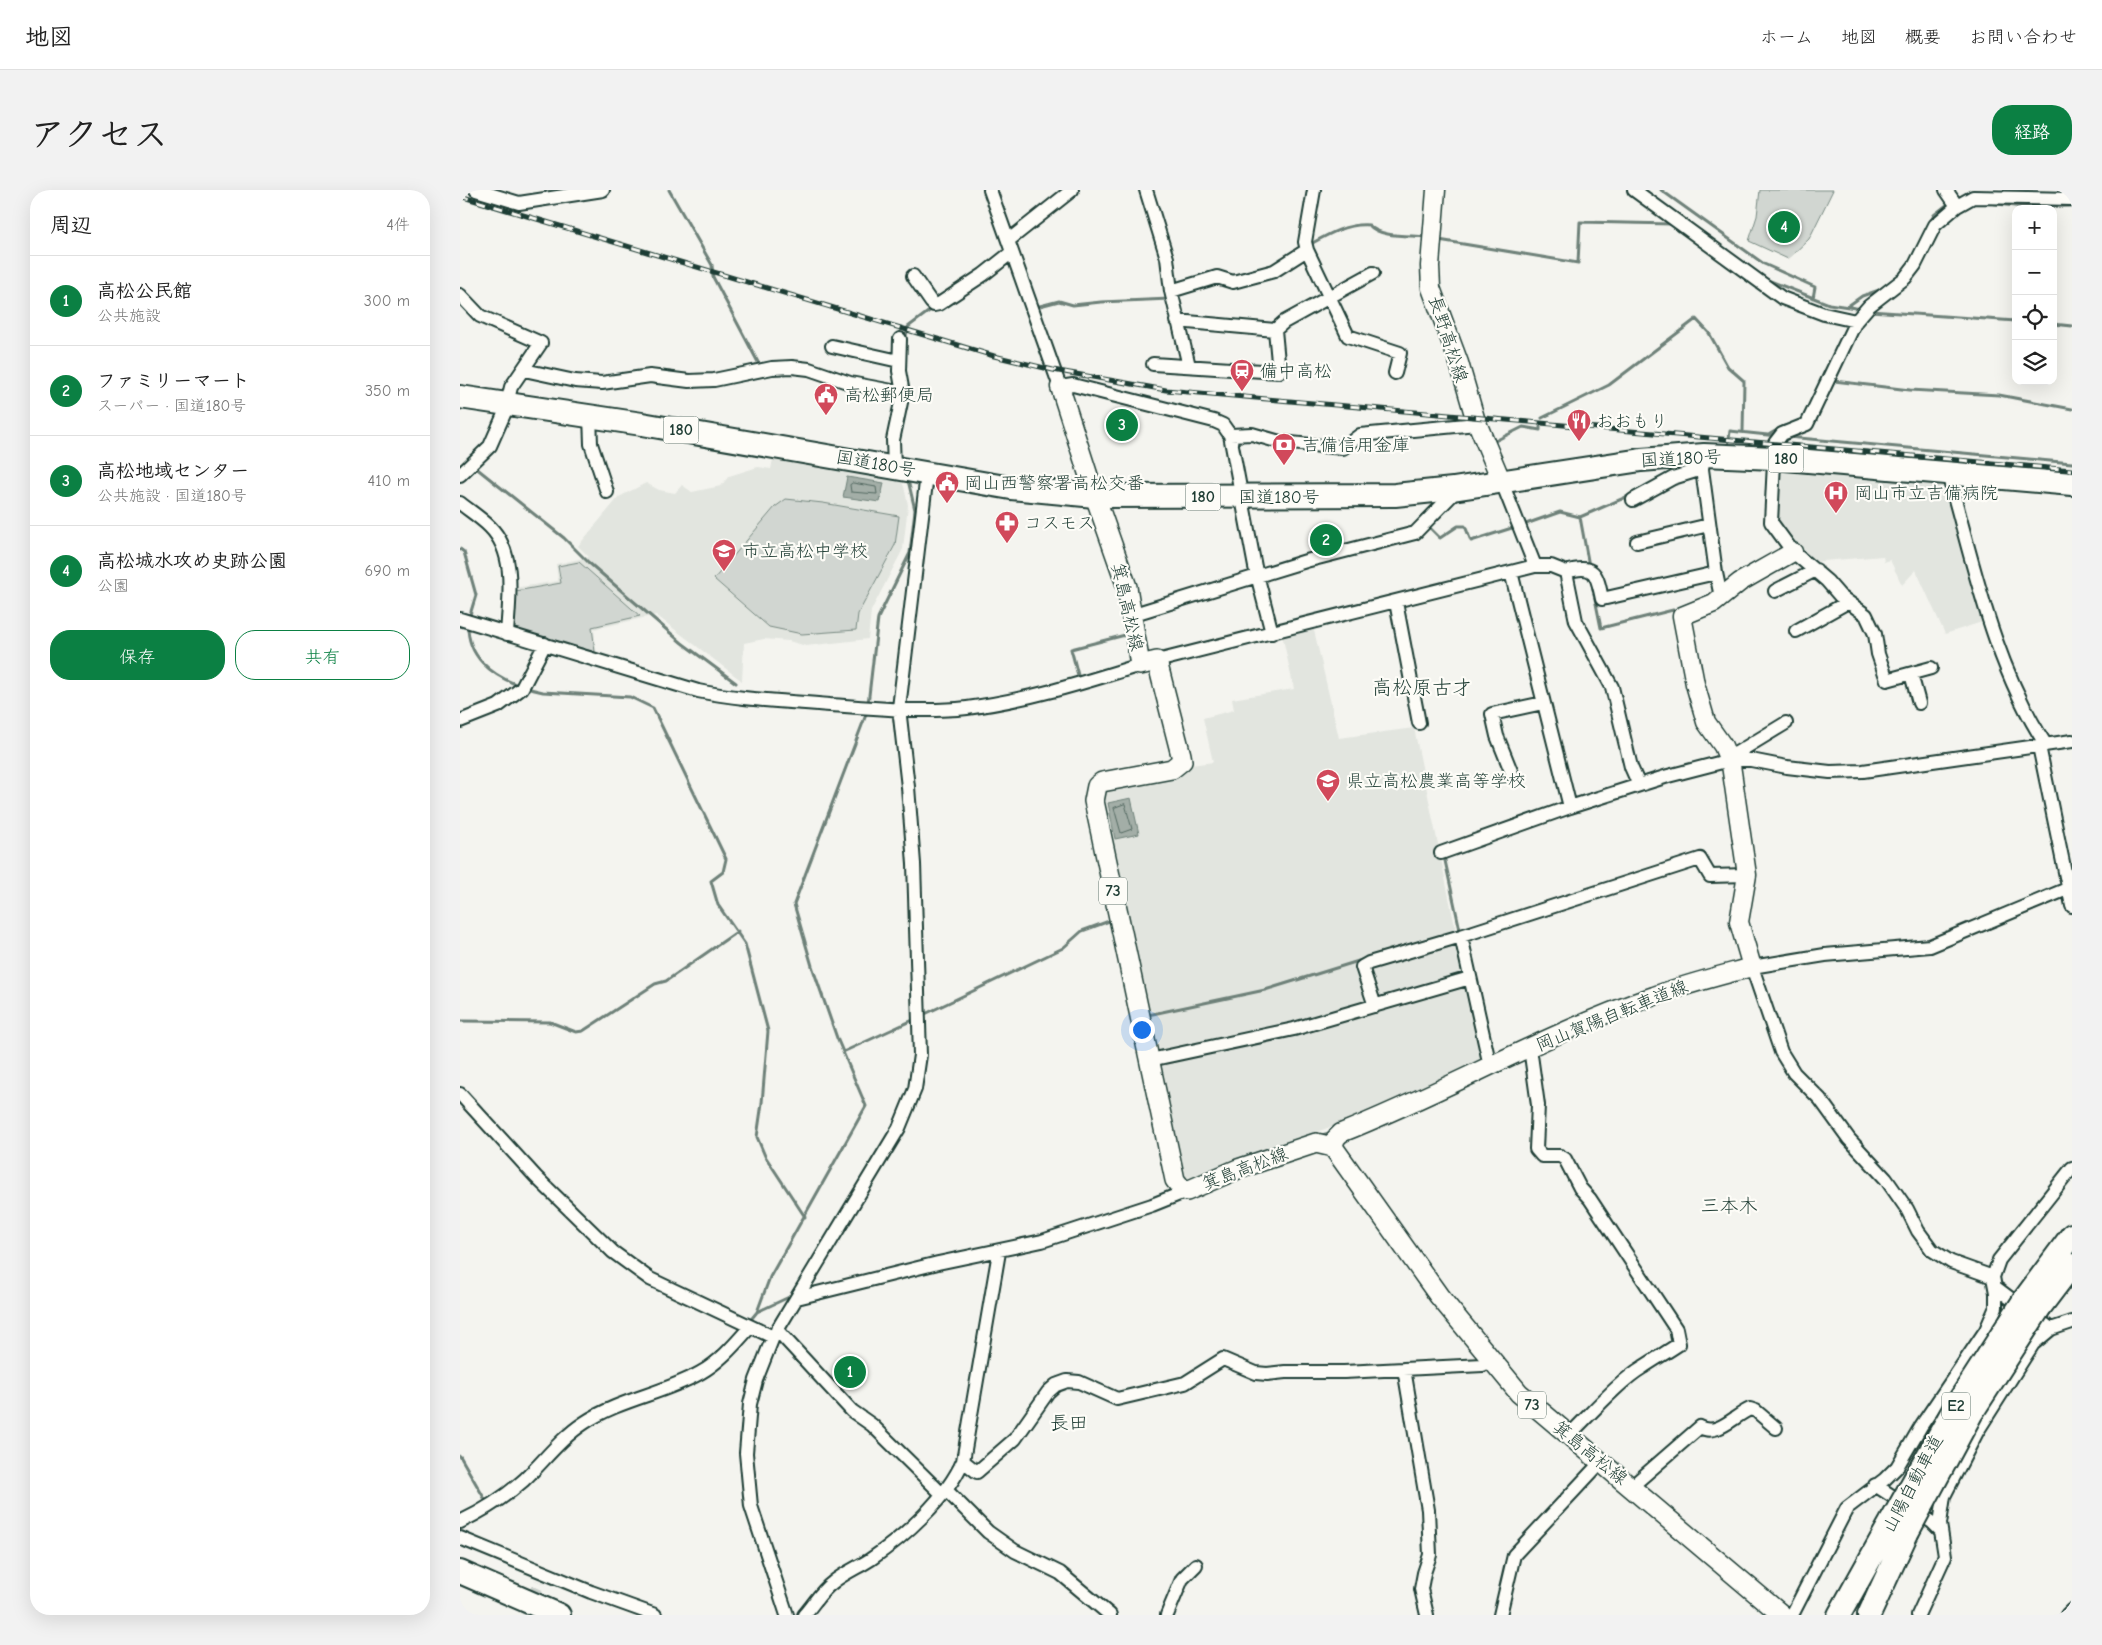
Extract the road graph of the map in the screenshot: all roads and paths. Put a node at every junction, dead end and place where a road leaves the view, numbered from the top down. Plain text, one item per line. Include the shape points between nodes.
1 (476, 190) edge
2 (603, 190) edge
3 (990, 190) edge
4 (1072, 190) edge
5 (1146, 190) edge
6 (1314, 190) edge
7 (1436, 190) edge
8 (1634, 190) edge
9 (1946, 190) edge
10 (2072, 199) edge
11 (1957, 206) junction
12 (1011, 242) junction
13 (1306, 248) junction
14 (1373, 274) dead end
15 (912, 276) dead end
16 (460, 295) edge
17 (1172, 296) junction
18 (1329, 298) junction
19 (1862, 313) junction
20 (1177, 320) junction
21 (1275, 330) junction
22 (900, 339) dead end
23 (832, 346) dead end
24 (899, 361) junction
25 (1154, 364) dead end
26 (1189, 366) junction
27 (524, 370) junction
28 (1395, 373) dead end
29 (1060, 387) junction
30 (902, 396) junction
31 (460, 397) edge
32 (507, 403) junction
33 (590, 416) junction
34 (1477, 424) junction
35 (1230, 435) junction
36 (1778, 443) junction
37 (1703, 462) junction
38 (907, 470) junction
39 (1948, 474) junction
40 (460, 476) edge
41 (1501, 480) junction
42 (2072, 484) edge
43 (1453, 489) junction
44 (607, 492) dead end
45 (1094, 496) junction
46 (1241, 497) junction
47 (1633, 500) dead end
48 (460, 503) edge
49 (1709, 525) junction
50 (1637, 542) dead end
51 (1793, 552) junction
52 (1535, 566) junction
53 (1816, 570) junction
54 (1511, 572) junction
55 (1566, 572) junction
56 (1716, 573) junction
57 (1258, 576) junction
58 (1775, 592) dead end
59 (1721, 597) junction
60 (1396, 602) junction
61 (1848, 602) junction
62 (1131, 615) junction
63 (466, 621) edge
64 (1796, 631) dead end
65 (1272, 633) junction
66 (507, 634) junction
67 (545, 644) junction
68 (1148, 663) junction
69 (1931, 668) dead end
70 (1911, 674) junction
71 (1543, 703) junction
72 (1919, 703) dead end
73 (899, 708) junction
74 (460, 721) edge
75 (1419, 723) dead end
76 (1786, 724) dead end
77 (2072, 741) edge
78 (2042, 745) junction
79 (1730, 758) junction
80 (1513, 776) dead end
81 (1638, 782) junction
82 (1570, 805) junction
83 (1443, 852) dead end
84 (1747, 876) junction
85 (2068, 887) edge
86 (2072, 906) edge
87 (1461, 936) junction
88 (1751, 964) junction
89 (1470, 978) junction
90 (1375, 1006) junction
91 (1530, 1048) junction
92 (1150, 1060) junction
93 (1490, 1062) junction
94 (460, 1094) edge
95 (1333, 1147) junction
96 (2072, 1168) edge
97 (1182, 1188) junction
98 (2072, 1235) edge
99 (999, 1252) junction
100 (2072, 1265) edge
101 (1994, 1282) junction
102 (796, 1298) junction
103 (2033, 1302) junction
104 (2072, 1322) edge
105 (747, 1326) junction
106 (2051, 1329) junction
107 (775, 1333) junction
108 (1491, 1359) junction
109 (1404, 1369) junction
110 (1776, 1428) dead end
111 (1569, 1435) junction
112 (963, 1461) junction
113 (1601, 1462) junction
114 (1875, 1486) junction
115 (1631, 1487) junction
116 (944, 1492) junction
117 (460, 1522) edge
118 (1904, 1529) junction
119 (1940, 1530) junction
120 (460, 1538) edge
121 (1196, 1565) dead end
122 (460, 1572) edge
123 (460, 1589) edge
124 (2072, 1610) edge
125 (520, 1615) edge
126 (559, 1615) edge
127 (655, 1615) edge
128 (787, 1615) edge
129 (804, 1615) edge
130 (1110, 1615) edge
131 (1167, 1615) edge
132 (1427, 1615) edge
133 (1500, 1615) edge
134 (1782, 1615) edge
135 (1792, 1615) edge
136 (1838, 1615) edge
137 (1848, 1615) edge
138 (1869, 1615) edge
139 (1876, 1615) edge
140 (1918, 1615) edge
141 (2066, 1615) edge

1 - 2 street via 519,203
3 - 12 street
4 - 12 street
5 - 17 street via 1168,258
6 - 13 street
7 - 34 main road, 長野高松線 via 1431,288 1456,354
8 - 19 street via 1782,298 1824,314
9 - 11 street
10 - 11 street via 1973,197
11 - 19 street via 1935,225 1905,278
12 - 15 street via 976,280 939,304 931,302
12 - 29 street
13 - 17 street via 1274,271 1232,282 1217,277
13 - 18 street
14 - 18 street
16 - 27 street via 480,316 540,343
17 - 20 street
18 - 21 street
18 - 28 street via 1348,336 1400,353
19 - 36 street via 1808,424
20 - 21 street
20 - 26 street
21 - 26 street via 1279,372
22 - 24 street
23 - 24 street
24 - 30 street
25 - 26 street
27 - 30 street via 602,383 650,376 689,381 714,380 792,367
27 - 32 street via 511,387
29 - 35 street via 1073,385 1214,421 1223,425
29 - 45 main road
30 - 38 street via 893,440
31 - 32 highway, 国道180号 / 180
32 - 33 highway, 国道180号 / 180
32 - 40 street via 490,446
33 - 38 highway, 国道180号 / 180
33 - 44 street via 591,444
34 - 35 street via 1360,435 1343,448 1280,442 1252,434
34 - 41 main road, 長野高松線
35 - 46 street
36 - 37 highway, 国道180号 / 180
36 - 39 highway, 国道180号 / 180
36 - 51 street via 1771,522
37 - 41 highway, 国道180号 / 180 via 1641,460
37 - 47 street
37 - 49 street
38 - 45 highway, 国道180号 / 180 via 1012,488
38 - 73 street
39 - 42 highway, 国道180号 / 180
39 - 78 street via 1995,638
41 - 43 highway, 国道180号 / 180
41 - 52 street
43 - 46 highway, 国道180号 / 180 via 1396,495
43 - 57 street via 1452,496 1415,533
45 - 46 highway, 国道180号 / 180
45 - 62 main road, 箕島高松線 / 73 via 1127,587
46 - 57 street
48 - 66 street via 490,527 506,554 510,591
49 - 50 street
49 - 56 street
51 - 53 street
51 - 59 main road via 1740,582
52 - 54 street
52 - 55 street via 1552,566
53 - 58 street
53 - 61 street
54 - 60 street
54 - 71 street
55 - 56 street via 1579,568 1590,570 1598,579 1602,599
55 - 81 street via 1576,621 1612,687 1630,767
56 - 59 street
57 - 62 street
57 - 65 street
59 - 79 main road via 1707,607 1684,614 1682,619 1706,722
60 - 65 street
60 - 75 street
61 - 64 street
61 - 70 street via 1866,615 1872,624 1887,680
62 - 68 main road, 箕島高松線 / 73
63 - 66 street
65 - 68 street
66 - 67 street
67 - 73 street via 698,691 729,697
67 - 74 street via 522,687 498,706
68 - 73 street via 1040,695 942,710
68 - 92 main road, 箕島高松線 / 73 via 1182,761 1172,768 1102,782 1097,786 1094,801
69 - 70 street
70 - 72 street
71 - 80 street via 1492,714
71 - 82 street
73 - 102 street via 910,806 920,1017 918,1072 904,1119
76 - 79 street
77 - 78 street
78 - 79 street via 1862,771 1830,772
78 - 85 street
79 - 81 street
79 - 84 main road
81 - 82 street
82 - 83 street
84 - 87 street via 1710,876 1700,859
84 - 88 main road via 1739,922
85 - 86 street
85 - 88 street via 1930,946
87 - 89 street
87 - 90 street via 1362,967
88 - 91 main road, 岡山賀陽自転車道線 via 1652,996
88 - 101 street via 1781,1052 1791,1068 1886,1179 1932,1250
89 - 90 street
89 - 93 street
90 - 92 street via 1294,1029
91 - 93 main road, 岡山賀陽自転車道線
91 - 111 street via 1538,1104 1536,1149 1542,1156 1565,1159 1575,1181 1634,1264 1679,1338 1679,1344 1643,1366
92 - 97 main road, 箕島高松線 / 73 via 1175,1180
93 - 95 main road, 岡山賀陽自転車道線 via 1402,1109 1341,1133
94 - 105 street via 536,1177 614,1252 650,1279
95 - 97 main road, 箕島高松線 via 1316,1143
95 - 108 main road, 箕島高松線 / 73 via 1440,1296
96 - 101 street via 1999,1260
97 - 99 street via 1152,1205
98 - 103 highway, 山陽自動車道 / E2
99 - 102 street via 938,1263
99 - 112 street
100 - 103 highway, 山陽自動車道 / E2
101 - 106 street
101 - 114 street via 1996,1307 1986,1330 1897,1467
102 - 107 street
103 - 118 highway, 山陽自動車道 / E2, bridge via 1994,1378
103 - 118 highway, 山陽自動車道 / E2, bridge via 1956,1407
104 - 106 street
105 - 107 street
105 - 117 street via 724,1355 701,1373 620,1403 585,1422 516,1487
106 - 119 street via 2033,1344 1976,1432 1944,1496
107 - 116 street via 852,1411 872,1425
107 - 128 street via 750,1404 746,1453 755,1523
108 - 109 street via 1483,1365
108 - 111 main road, 箕島高松線 / 73 via 1519,1393
109 - 112 street via 1267,1374 1223,1360 1185,1383 1117,1400 1079,1382 1067,1381 1051,1388 1015,1439 977,1472
109 - 132 street via 1428,1510 1430,1555 1421,1589
110 - 115 street via 1750,1409 1716,1429 1708,1431 1700,1427
111 - 113 main road, 箕島高松線 / 73
112 - 116 street
113 - 115 main road, 箕島高松線 / 73
113 - 133 street via 1514,1555
114 - 119 street
114 - 135 street via 1847,1508
115 - 134 main road, 箕島高松線 / 73
116 - 129 street via 881,1552 831,1583
116 - 130 street via 988,1532 1015,1551 1060,1573
118 - 136 highway
118 - 137 highway, 山陽自動車道 / E2
118 - 138 highway, 山陽自動車道 / E2
118 - 139 highway
119 - 140 street via 1944,1556
120 - 127 street via 542,1577
121 - 131 street via 1182,1579
122 - 126 highway
123 - 125 highway
124 - 141 street

